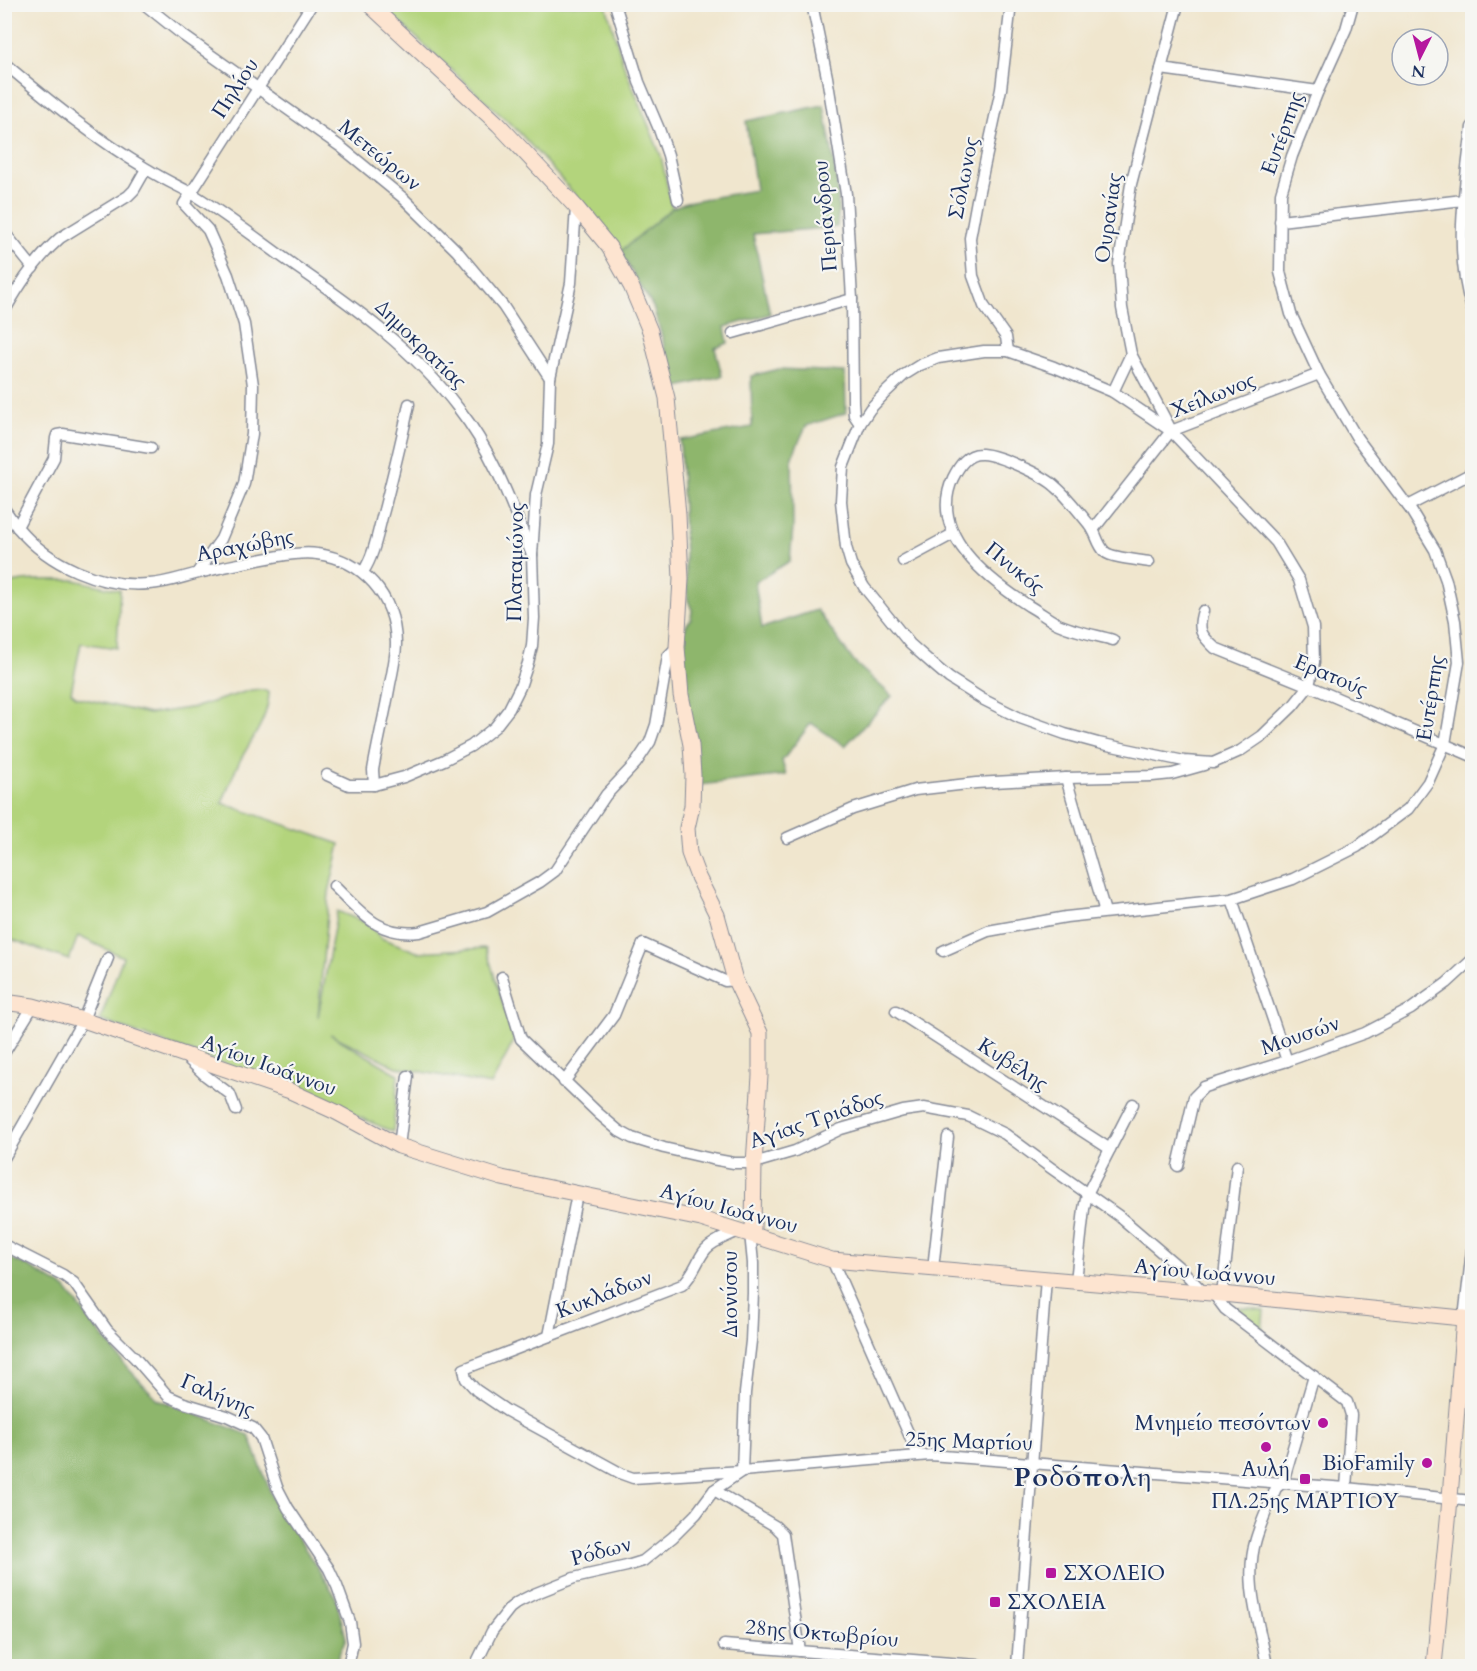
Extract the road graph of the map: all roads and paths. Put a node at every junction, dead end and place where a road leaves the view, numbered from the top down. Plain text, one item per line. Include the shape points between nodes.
1 (144, 4) edge
2 (312, 4) edge
3 (369, 4) edge
4 (615, 4) edge
5 (812, 4) edge
6 (1011, 4) edge
7 (1178, 4) edge
8 (1353, 4) edge
9 (4, 63) edge
10 (1161, 69) junction
11 (258, 87) junction
12 (1318, 90) junction
13 (1473, 127) edge
14 (146, 169) junction
15 (191, 194) junction
16 (1468, 199) edge
17 (678, 200) dead end
18 (576, 207) junction
19 (1280, 221) junction
20 (4, 232) edge
21 (33, 268) junction
22 (852, 299) junction
23 (1473, 309) edge
24 (4, 312) edge
25 (734, 333) dead end
26 (1008, 351) junction
27 (1131, 354) junction
28 (1318, 374) junction
29 (550, 378) junction
30 (1113, 392) junction
31 (409, 404) dead end
32 (860, 424) junction
33 (1172, 431) junction
34 (151, 448) dead end
35 (1473, 473) edge
36 (1408, 506) junction
37 (4, 509) edge
38 (17, 527) junction
39 (1093, 530) junction
40 (953, 534) junction
41 (532, 555) junction
42 (903, 561) dead end
43 (1149, 562) dead end
44 (363, 572) junction
45 (197, 573) junction
46 (1203, 611) dead end
47 (1113, 640) dead end
48 (677, 647) junction
49 (1309, 686) junction
50 (1445, 744) junction
51 (1473, 756) edge
52 (1213, 763) junction
53 (327, 775) dead end
54 (1066, 778) junction
55 (374, 785) junction
56 (787, 838) dead end
57 (334, 886) dead end
58 (1232, 899) junction
59 (1105, 912) junction
60 (943, 951) dead end
61 (108, 958) dead end
62 (1473, 960) edge
63 (502, 977) dead end
64 (735, 980) junction
65 (4, 1002) edge
66 (33, 1006) junction
67 (896, 1011) dead end
68 (83, 1020) junction
69 (4, 1053) edge
70 (186, 1057) junction
71 (1287, 1061) junction
72 (408, 1076) dead end
73 (564, 1082) junction
74 (1133, 1104) dead end
75 (236, 1110) dead end
76 (948, 1137) dead end
77 (399, 1146) junction
78 (1110, 1149) junction
79 (4, 1158) edge
80 (754, 1163) junction
81 (1178, 1166) dead end
82 (1237, 1166) dead end
83 (577, 1194) junction
84 (1087, 1194) junction
85 (745, 1232) junction
86 (4, 1245) edge
87 (1473, 1250) edge
88 (832, 1260) junction
89 (933, 1268) junction
90 (1046, 1278) junction
91 (1076, 1281) junction
92 (1213, 1293) junction
93 (1468, 1318) edge
94 (549, 1336) junction
95 (464, 1369) joint
96 (1314, 1376) junction
97 (918, 1455) junction
98 (1032, 1462) junction
99 (742, 1471) junction
100 (1281, 1483) junction
101 (1346, 1488) junction
102 (714, 1490) junction
103 (1450, 1498) junction
104 (1473, 1501) edge
105 (724, 1645) dead end
106 (800, 1651) junction
107 (348, 1666) edge
108 (475, 1666) edge
109 (974, 1666) edge
110 (989, 1666) edge
111 (1017, 1666) edge
112 (1267, 1666) edge
113 (1434, 1666) edge

1 - 11 street, Μετεώρων
2 - 11 street, Πηλίου
3 - 18 street, Διονύσου via 499,125
4 - 17 street via 636,73 662,138
5 - 22 street, Περιάνδρου via 846,194
6 - 26 street, Σόλωνος via 1001,90 970,238 973,276 984,306 1006,337
7 - 10 street, Ουρανίας
8 - 12 street, Ευτέρπης
9 - 14 street, Δημοκρατίας
10 - 12 street
10 - 27 street, Ουρανίας via 1131,184 1119,264
11 - 15 street, Πηλίου
11 - 29 street, Μετεώρων via 402,197 457,251 504,306
12 - 19 street, Ευτέρπης via 1281,193
13 - 16 street
14 - 15 street, Δημοκρατίας
14 - 21 street via 128,196 60,238
15 - 41 street, Δημοκρατίας via 373,322 414,359 459,408 478,436 509,497
15 - 45 street via 184,204 208,230 244,324 253,385 252,434 244,484 221,539
16 - 19 street
16 - 23 street via 1461,250
18 - 29 street, Πλαταμώνος via 571,283
18 - 48 street, Διονύσου via 609,246 632,286 650,331 667,398 681,579
19 - 28 street, Ευτέρπης via 1280,272 1291,314
20 - 21 street
21 - 24 street
22 - 25 street
22 - 32 street, Περιάνδρου via 853,402 854,416
26 - 30 street
26 - 32 street via 964,353 920,365 886,392
27 - 30 street
27 - 33 street, Ουρανίας
28 - 33 street, Χείλωνος
28 - 36 street, Ευτέρπης via 1356,438
29 - 41 street, Πλαταμώνος via 548,444 536,495
30 - 33 street
31 - 44 street via 374,546
32 - 52 street via 843,467 841,484 846,547 864,587 910,644 949,678 1020,718 1128,750
33 - 39 street, Χείλωνος
33 - 49 street via 1276,542 1299,580 1313,627 1314,662
34 - 38 street via 57,435 53,462
35 - 36 street
36 - 50 street, Ευτέρπης via 1435,550 1455,621 1459,662
37 - 38 street, Αραχώβης
38 - 45 street, Αραχώβης via 57,560 99,580 147,584
39 - 40 street, Πνυκός via 1056,486 1016,464 980,453 964,460 950,486 946,503
39 - 43 street, Πνυκός via 1107,554
40 - 42 street
40 - 47 street, Πνυκός via 980,569 1013,595 1057,623
41 - 55 street, Πλαταμώνος via 532,646 525,674 509,709 487,735 464,750 404,777
44 - 45 street, Αραχώβης via 338,559 303,553
44 - 55 street, Αραχώβης via 385,599 396,642 373,770
46 - 49 street, Ερατούς via 1199,623 1203,637 1215,648
48 - 57 street via 668,656 656,725 642,756 606,795 555,871 540,882 487,912 410,933 391,932 375,924
48 - 64 street, Διονύσου via 693,775 687,828 689,854 717,915
49 - 50 street, Ερατούς
49 - 52 street via 1262,736
50 - 51 street, Ερατούς
50 - 58 street, Ευτέρπης via 1428,782 1408,809 1357,847 1293,879
52 - 54 street via 1172,774
53 - 55 street, Πλαταμώνος via 349,785
54 - 56 street via 915,790 853,809
54 - 59 street
58 - 59 street, Ευτέρπης
58 - 71 street
59 - 60 street, Ευτέρπης via 988,931
61 - 68 street
62 - 71 street, Μουσών via 1411,1009 1365,1033
63 - 73 street, Αγίας Τριάδος via 521,1039
64 - 73 street via 725,981 643,944 614,1015
64 - 80 street, Διονύσου via 760,1033
65 - 66 street, Αγίου Ιωάννου
66 - 68 street, Αγίου Ιωάννου
66 - 69 street
67 - 78 street, Κυβέλης
68 - 70 street, Αγίου Ιωάννου
68 - 79 street
70 - 75 street via 230,1094
70 - 77 street, Αγίου Ιωάννου via 290,1091
71 - 81 street, Μουσών via 1204,1087 1194,1097
72 - 77 street
73 - 80 street, Αγίας Τριάδος via 632,1138 712,1159
74 - 78 street
76 - 89 street
77 - 83 street, Αγίου Ιωάννου via 502,1178
78 - 84 street
80 - 84 street, Αγίας Τριάδος via 795,1151 859,1123 924,1108 968,1116 1005,1134
80 - 85 street, Διονύσου via 753,1228
82 - 92 street
83 - 85 street, Αγίου Ιωάννου
83 - 94 street
84 - 91 street
84 - 92 street, Αγίας Τριάδος
85 - 88 street, Αγίου Ιωάννου
85 - 94 street, Κυκλάδων via 707,1248 682,1285
85 - 99 street, Διονύσου via 753,1263 753,1293
86 - 107 street, Γαλήνης via 74,1283 107,1330 168,1396 253,1428 261,1438 288,1508 337,1586 353,1643
87 - 93 street
88 - 89 street, Αγίου Ιωάννου
88 - 97 street
89 - 90 street, Αγίου Ιωάννου
90 - 91 street, Αγίου Ιωάννου
90 - 98 street
91 - 92 street, Αγίου Ιωάννου
92 - 93 street, Αγίου Ιωάννου
92 - 96 street, Αγίας Τριάδος via 1225,1310
93 - 103 street
94 - 95 street, Κυκλάδων
95 - 99 street, 25ης Μαρτίου via 466,1379 476,1390 507,1411 622,1474 633,1478
96 - 100 street
96 - 101 street, Αγίας Τριάδος via 1347,1401 1350,1408
97 - 98 street, 25ης Μαρτίου
97 - 99 street, 25ης Μαρτίου
98 - 100 street, 25ης Μαρτίου
98 - 111 street
99 - 102 street, Ρόδων
100 - 101 street, 25ης Μαρτίου
100 - 112 street via 1255,1540 1251,1572 1255,1614
101 - 103 street, 25ης Μαρτίου
102 - 106 street via 783,1534
102 - 108 street, Ρόδων via 673,1537 643,1561 574,1578 510,1608 492,1631
103 - 104 street, 25ης Μαρτίου
103 - 113 street
105 - 106 street, 28ης Οκτωβρίου
106 - 109 street, 28ης Οκτωβρίου
109 - 110 street, 28ης Οκτωβρίου

